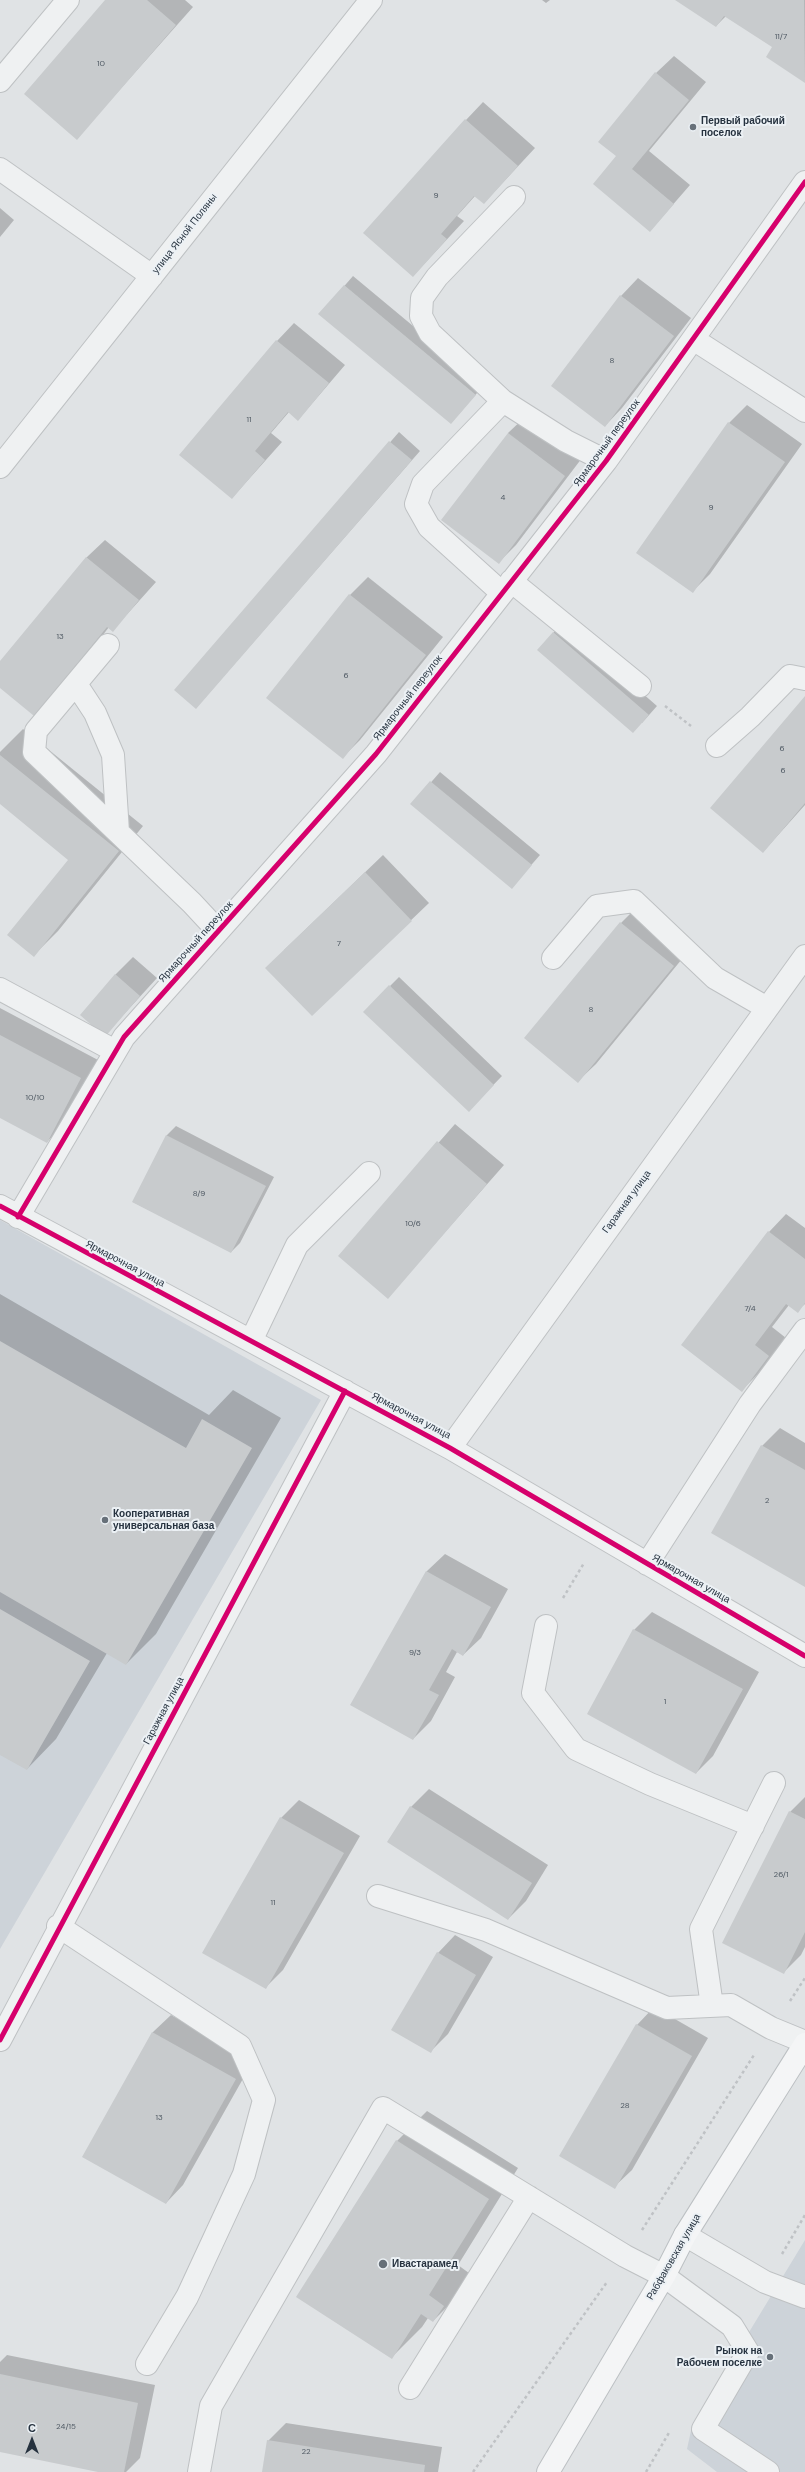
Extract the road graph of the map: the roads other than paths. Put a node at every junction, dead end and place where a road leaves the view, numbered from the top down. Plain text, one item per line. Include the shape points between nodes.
1 (68, 0) edge
2 (371, 0) edge
3 (0, 81) edge
4 (0, 169) edge
5 (805, 182) edge
6 (514, 197) dead end
7 (152, 276) junction
8 (693, 339) junction
9 (503, 401) junction
10 (805, 411) edge
11 (606, 461) junction
12 (0, 467) edge
13 (507, 587) junction
14 (108, 646) dead end
15 (805, 679) edge
16 (76, 684) junction
17 (640, 686) road end
18 (717, 746) road end
19 (118, 832) junction
20 (218, 931) junction
21 (805, 956) edge
22 (553, 958) dead end
23 (0, 989) edge
24 (767, 1008) junction
25 (115, 1050) junction
26 (369, 1173) dead end
27 (9, 1211) edge
28 (805, 1330) edge
29 (251, 1341) junction
30 (345, 1391) junction
31 (450, 1448) junction
32 (647, 1564) junction
33 (546, 1626) road end
34 (805, 1656) edge
35 (774, 1783) dead end
36 (753, 1826) junction
37 (378, 1896) dead end
38 (58, 1926) junction
39 (712, 2006) junction
40 (0, 2040) edge
41 (805, 2043) edge
42 (529, 2197) junction
43 (685, 2235) junction
44 (664, 2276) junction
45 (805, 2297) edge
46 (147, 2364) dead end
47 (410, 2388) dead end
48 (199, 2472) edge
49 (548, 2472) edge
50 (768, 2472) edge

1 - 3 street
2 - 7 street, улица Ясной Поляны
4 - 7 street
5 - 8 street, Ярмарочный переулок
6 - 9 street via 437,277 422,298 421,316 430,333
7 - 12 street, улица Ясной Поляны
8 - 10 street
8 - 11 street, Ярмарочный переулок
9 - 11 street via 566,441
9 - 13 street via 423,484 416,504 429,527
11 - 13 street, Ярмарочный переулок
13 - 17 street
13 - 20 street, Ярмарочный переулок via 376,754
14 - 16 street
15 - 18 street via 790,676
16 - 19 street via 95,713 113,755
16 - 19 street via 36,731 34,752
19 - 20 street
20 - 25 street, Ярмарочный переулок
21 - 24 street, Гаражная улица
22 - 24 street via 597,906 634,901 715,978
23 - 25 street
24 - 31 street, Гаражная улица
25 - 27 street, Ярмарочный переулок
26 - 29 street via 297,1246
27 - 29 street, Ярмарочная улица
28 - 32 street via 750,1404
29 - 30 street, Ярмарочная улица
30 - 31 street, Ярмарочная улица
30 - 38 street, Гаражная улица
31 - 32 street, Ярмарочная улица
32 - 34 street, Ярмарочная улица
33 - 36 street via 533,1693 576,1749 650,1784
35 - 36 street
36 - 39 street via 700,1929
37 - 39 street via 486,1930 667,2008
38 - 40 street, Гаражная улица
38 - 46 street via 240,2046 264,2100 244,2174 187,2297
39 - 41 street via 731,2005 771,2028
41 - 43 main road, Рабфаковская улица
42 - 44 street via 625,2256
42 - 47 street
42 - 48 street via 383,2108 211,2406
43 - 44 main road, Рабфаковская улица
43 - 45 street via 765,2282
44 - 49 main road, Рабфаковская улица
44 - 50 street via 732,2326 748,2352 703,2429

